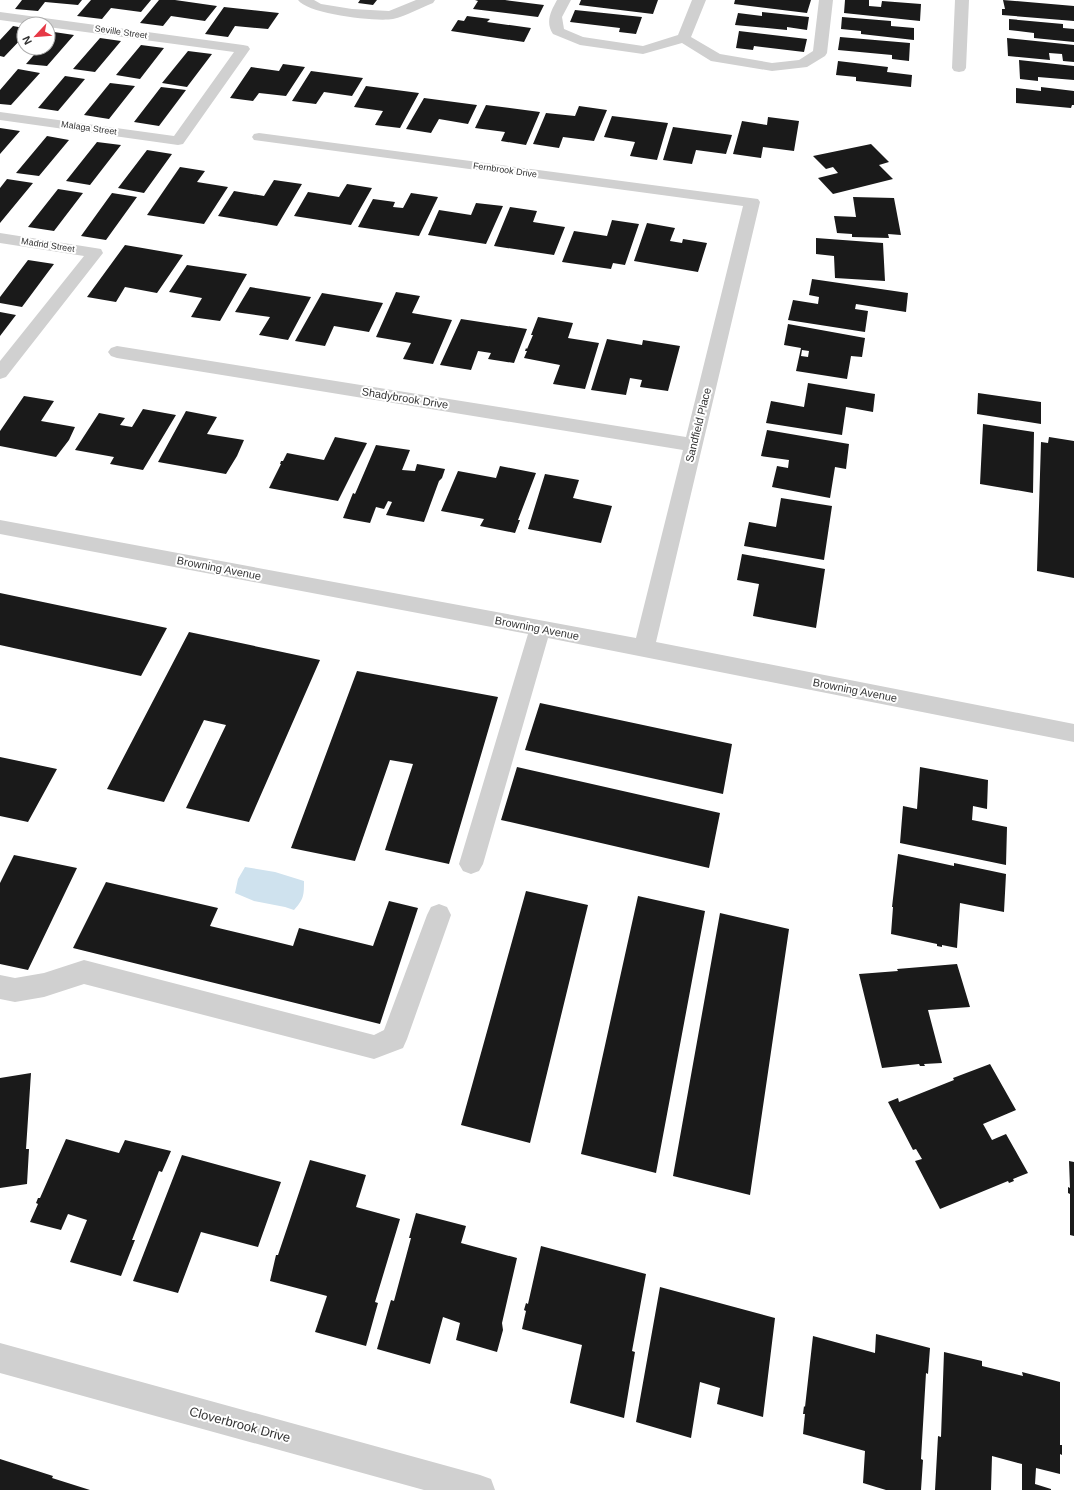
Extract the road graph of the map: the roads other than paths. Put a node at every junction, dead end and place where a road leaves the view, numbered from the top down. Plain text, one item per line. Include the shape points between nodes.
1 (305, 0) edge
2 (564, 0) edge
3 (699, 0) edge
4 (826, 0) edge
5 (962, 0) edge
6 (427, 1) edge
7 (0, 16) edge
8 (684, 38) junction
9 (959, 68) dead end
10 (0, 116) edge
11 (259, 137) dead end
12 (178, 141) joint
13 (752, 202) joint
14 (0, 238) edge
15 (117, 352) dead end
16 (0, 373) edge
17 (693, 445) junction
18 (0, 527) edge
19 (540, 629) junction
20 (644, 648) junction
21 (1074, 733) edge
22 (471, 864) dead end
23 (439, 915) dead end
24 (0, 987) edge
25 (0, 1358) edge
26 (461, 1487) edge

1 - 6 street via 317,7 352,13 391,15
2 - 8 street via 555,17 558,31 580,41 643,50
3 - 8 street
4 - 8 street via 820,53 802,64 772,67 716,58
5 - 9 street
7 - 12 street, Seville Street via 243,49
10 - 12 street, Malaga Street
11 - 13 street, Fernbrook Drive
13 - 17 street, Sandfield Place
14 - 16 street, Madrid Street via 95,253
15 - 17 street, Shadybrook Drive
17 - 20 street, Sandfield Place
18 - 19 street, Browning Avenue
19 - 20 street, Browning Avenue
19 - 22 street
20 - 21 street, Browning Avenue
23 - 24 street via 394,1039 374,1047 84,972 44,985 16,990
25 - 26 street, Cloverbrook Drive

